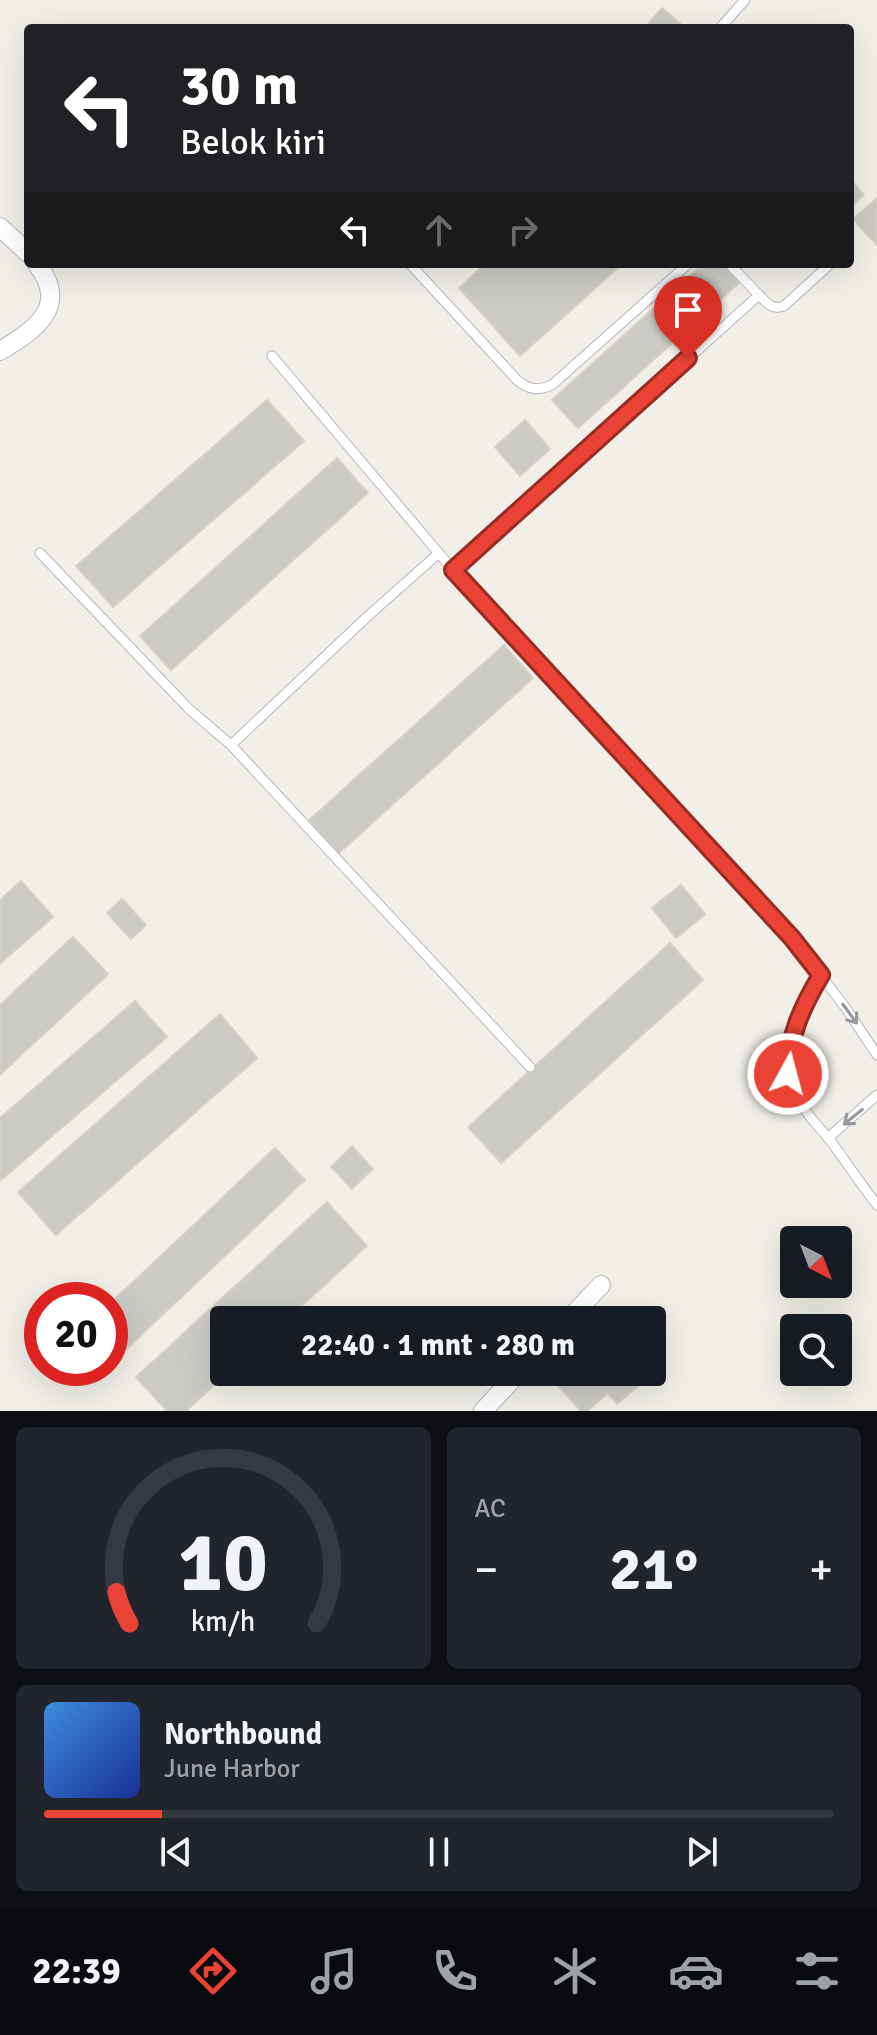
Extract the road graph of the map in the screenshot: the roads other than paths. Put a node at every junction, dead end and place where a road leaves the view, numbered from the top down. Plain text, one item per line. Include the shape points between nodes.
1 (745, 0) edge
2 (724, 24) edge
3 (0, 227) edge
4 (24, 249) edge
5 (39, 268) edge
6 (414, 268) edge
7 (684, 268) edge
8 (733, 268) edge
9 (826, 268) edge
10 (759, 295) junction
11 (0, 351) edge
12 (272, 356) dead end
13 (40, 553) dead end
14 (439, 553) junction
15 (453, 570) junction
16 (231, 745) junction
17 (821, 975) junction
18 (877, 1055) edge
19 (530, 1067) dead end
20 (877, 1095) edge
21 (828, 1138) junction
22 (877, 1205) edge
23 (601, 1285) dead end
24 (581, 1306) edge
25 (506, 1386) edge
26 (483, 1411) edge

1 - 2 lane
3 - 4 street
5 - 11 street via 48,285 46,316
6 - 7 lane via 517,380 541,390
8 - 10 lane
9 - 10 lane via 784,306 769,306
10 - 15 lane
12 - 14 lane
13 - 16 lane via 189,709
14 - 15 lane
14 - 16 lane
15 - 17 lane
16 - 19 lane
17 -> 18 lane
17 - 21 lane via 796,1024 788,1074 798,1098
20 -> 21 lane
21 - 22 lane
23 - 24 street
25 - 26 street

